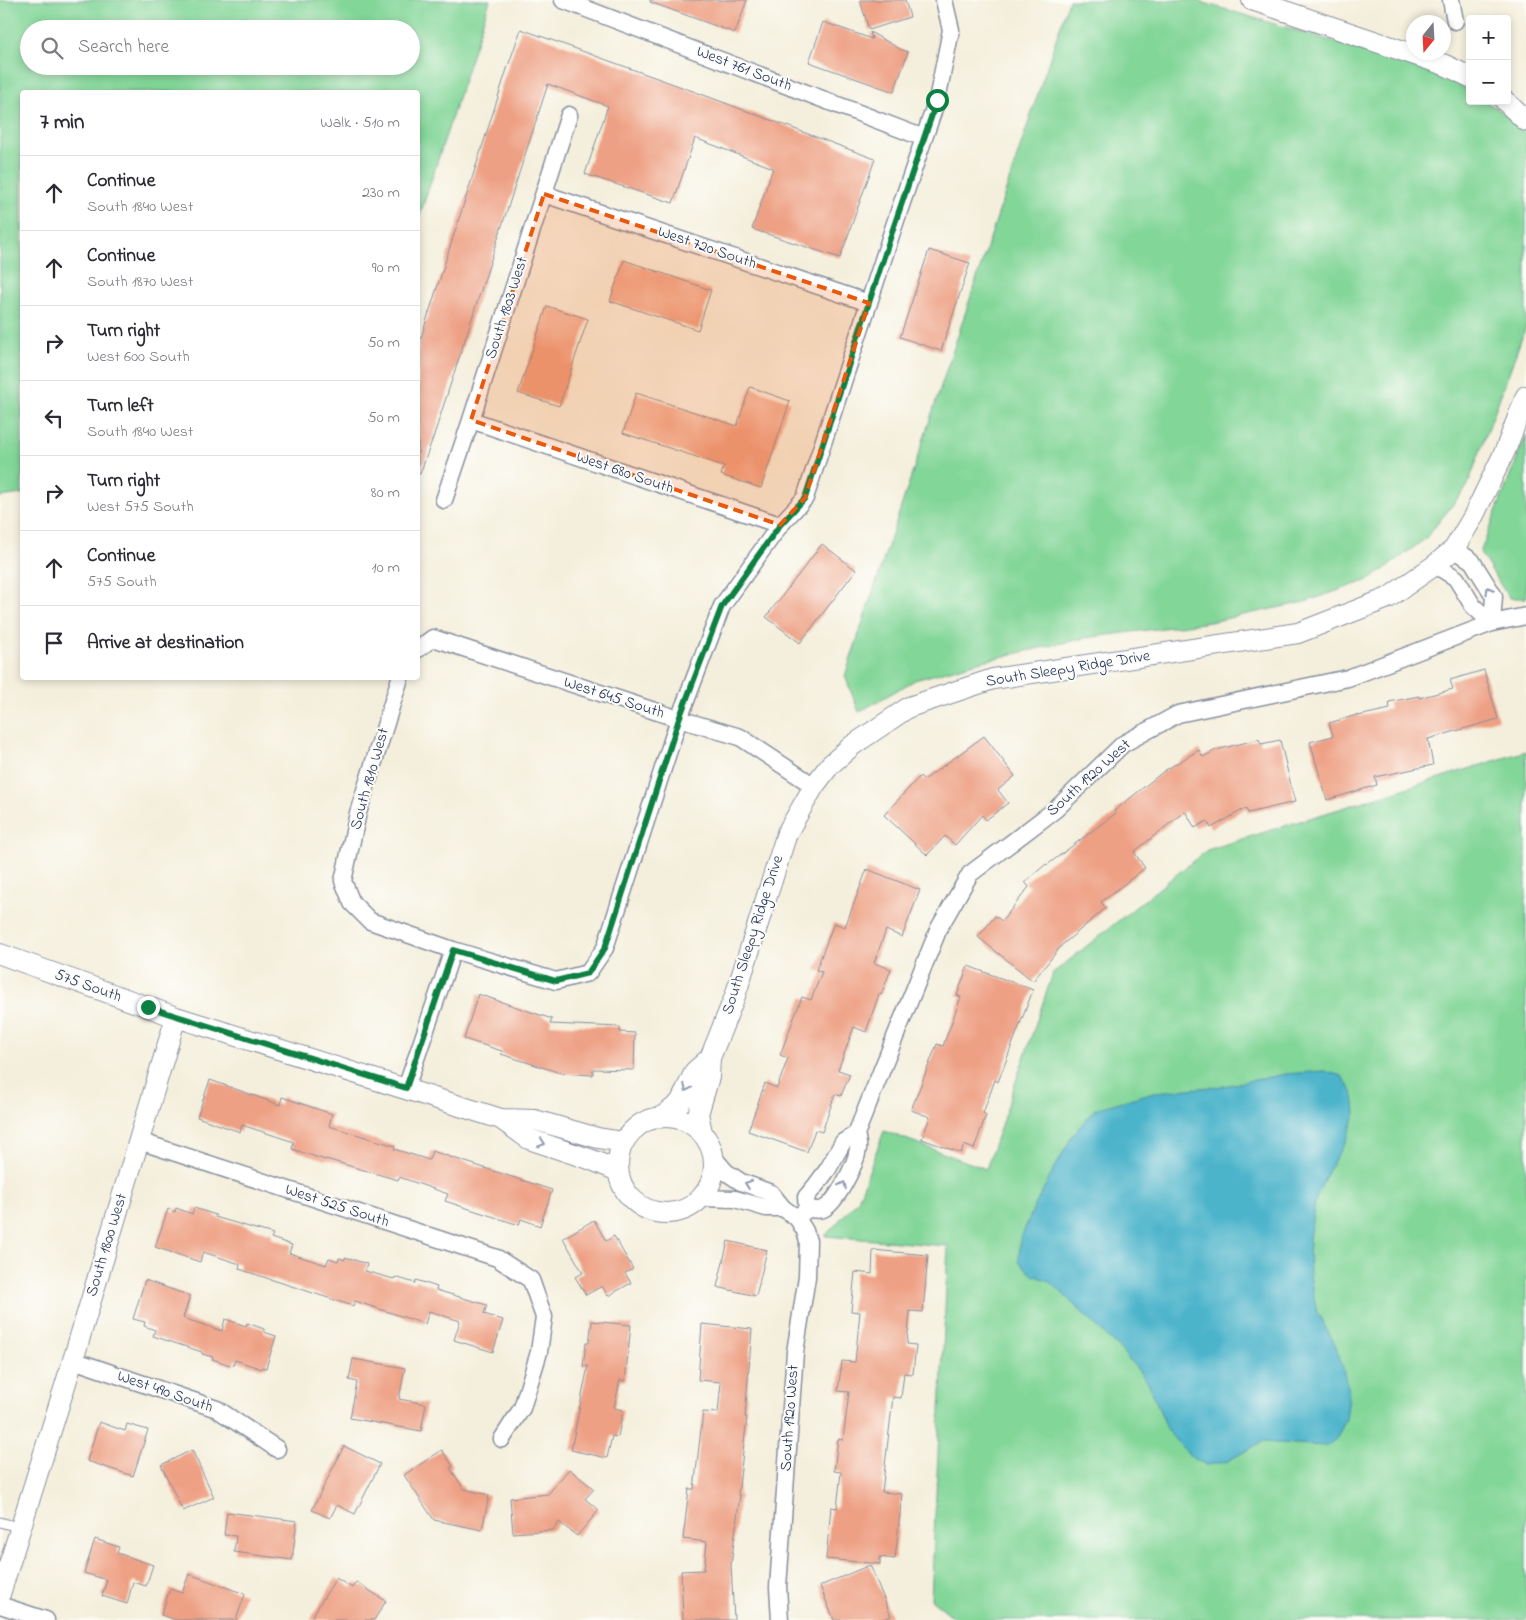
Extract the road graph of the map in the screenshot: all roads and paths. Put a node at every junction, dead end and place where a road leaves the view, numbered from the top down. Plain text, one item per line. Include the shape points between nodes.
1 (563, 0) edge
2 (944, 0) edge
3 (1252, 0) edge
4 (1452, 0) edge
5 (1275, 4) edge
6 (609, 8) edge
7 (1454, 21) dead end
8 (1466, 75) edge
9 (1511, 93) edge
10 (1526, 103) edge
11 (1509, 105) edge
12 (569, 115) dead end
13 (1526, 122) edge
14 (924, 138) junction
15 (544, 194) junction
16 (870, 303) junction
17 (1526, 396) edge
18 (471, 420) junction
19 (1520, 428) edge
20 (444, 500) dead end
21 (780, 525) junction
22 (1454, 549) junction
23 (1435, 565) junction
24 (1526, 616) edge
25 (1492, 622) junction
26 (420, 648) edge
27 (399, 680) edge
28 (679, 719) junction
29 (814, 786) junction
30 (453, 950) junction
31 (0, 954) edge
32 (176, 1017) junction
33 (710, 1058) junction
34 (406, 1088) junction
35 (663, 1116) junction
36 (501, 1118) junction
37 (702, 1132) junction
38 (856, 1134) junction
39 (139, 1141) junction
40 (624, 1142) junction
41 (714, 1158) junction
42 (618, 1172) junction
43 (701, 1198) junction
44 (783, 1208) junction
45 (802, 1214) junction
46 (73, 1360) junction
47 (502, 1439) dead end
48 (277, 1449) dead end
49 (0, 1522) edge
50 (21, 1528) junction
51 (0, 1594) edge
52 (0, 1605) edge
53 (46, 1620) edge
54 (780, 1620) edge

1 - 6 street, West 761 South
2 - 14 street via 950,30 937,100
3 - 5 street
4 - 7 street
5 - 8 street
6 - 14 street, West 761 South
9 - 10 street
11 - 13 street
12 - 15 street, South 1803 West
14 - 16 street
15 - 16 street, West 720 South
15 - 18 street, South 1803 West
16 - 21 street via 805,498
17 - 19 street, South Sleepy Ridge Drive
18 - 20 street, South 1803 West
18 - 21 street, West 680 South
19 - 22 street, South Sleepy Ridge Drive
21 - 28 street via 722,606
22 - 23 street, South Sleepy Ridge Drive
25 -> 22 street via 1494,596 1472,561
23 - 25 street via 1456,578 1473,606
23 - 29 street, South Sleepy Ridge Drive via 1388,598 1298,633 993,679 909,707 853,745 830,765
24 - 25 street, South 1920 West
25 - 38 street, South 1920 West via 1348,678 1178,714 1123,744 1056,809 970,874 939,928
26 - 28 street, West 645 South via 433,638
27 - 30 street, South 1810 West via 358,813 343,881 352,903 370,921
28 - 29 street, West 645 South via 740,737
28 - 30 street via 605,948 588,973 556,981
29 - 33 street, South Sleepy Ridge Drive via 787,833 735,996
30 - 34 street
31 - 32 street, 575 South
32 - 34 street, 575 South
32 - 39 street, South 1800 West
33 -> 35 street, South Sleepy Ridge Drive via 695,1071 680,1103
33 - 37 street, South Sleepy Ridge Drive via 709,1076 698,1114
34 - 36 street, 575 South
35 - 37 street via 680,1118
35 - 40 street via 634,1129
36 - 40 street via 536,1120
36 -> 42 street via 529,1139
37 - 41 street
38 - 45 street, South 1920 West via 843,1142 828,1169 806,1197
45 -> 38 street, South 1920 West via 822,1210 839,1193 858,1149
39 - 46 street, South 1800 West
39 - 47 street, West 525 South via 497,1258 531,1280 544,1317 539,1352 522,1408
40 - 42 street via 619,1154
41 - 43 street via 714,1174
44 -> 41 street, South 1920 West via 771,1193 741,1182
42 - 43 street via 630,1196 658,1212 672,1213 688,1208
43 - 44 street via 734,1199 766,1208
44 - 45 street, South 1920 West
45 - 54 street, South 1920 West via 808,1259 795,1352 778,1587
46 - 48 street, West 490 South via 217,1409
46 - 50 street, South 1800 West
49 - 50 lane
50 - 51 street, South 1800 West
52 - 53 street

